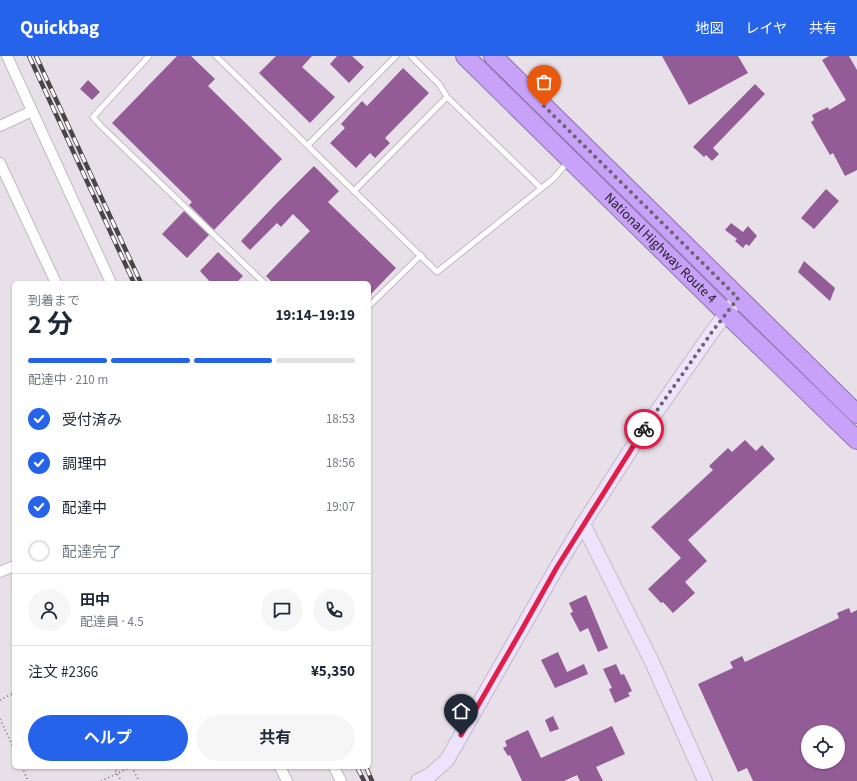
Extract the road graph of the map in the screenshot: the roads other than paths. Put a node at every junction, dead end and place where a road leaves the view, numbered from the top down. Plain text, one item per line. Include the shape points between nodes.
1 (6, 56) edge
2 (149, 56) edge
3 (216, 56) edge
4 (396, 56) edge
5 (411, 56) edge
6 (465, 56) edge
7 (493, 56) edge
8 (447, 97) junction
9 (32, 111) junction
10 (0, 126) edge
11 (308, 145) junction
12 (570, 160) junction
13 (0, 163) edge
14 (541, 188) junction
15 (354, 191) junction
16 (421, 255) junction
17 (55, 281) edge
18 (110, 281) edge
19 (262, 281) edge
20 (738, 298) junction
21 (371, 304) edge
22 (726, 313) junction
23 (857, 414) edge
24 (857, 440) edge
25 (583, 524) junction
26 (12, 567) edge
27 (0, 572) edge
28 (281, 769) edge
29 (335, 769) edge
30 (287, 781) edge
31 (341, 781) edge
32 (418, 781) edge
33 (705, 781) edge

1 - 9 street
2 - 19 lane via 93,117
3 - 11 lane
4 - 11 lane
5 - 8 lane via 439,84
6 - 12 highway, National Highway Route 4
7 - 20 highway, National Highway Route 4
8 - 14 lane
8 - 15 lane
9 - 10 street
9 - 18 street
11 - 15 lane
12 - 14 lane
12 - 22 highway, National Highway Route 4
13 - 17 street
14 - 16 lane via 438,272
15 - 16 lane
16 - 21 lane
20 - 22 street
20 - 23 highway, National Highway Route 4
22 - 24 highway, National Highway Route 4
22 - 25 street via 639,437
25 - 32 street via 447,760 430,775
25 - 33 street via 652,662
26 - 27 street
28 - 30 street
29 - 31 street

